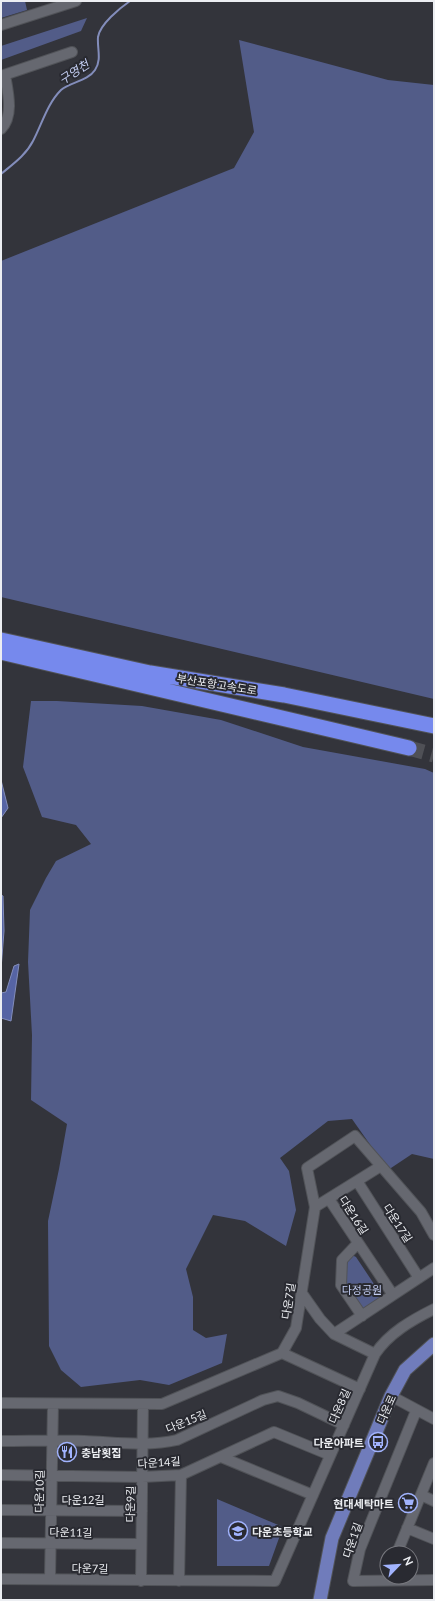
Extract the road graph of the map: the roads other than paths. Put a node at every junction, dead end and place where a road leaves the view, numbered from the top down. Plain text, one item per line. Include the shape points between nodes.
1 (76, 1) edge
2 (1, 25) edge
3 (72, 52) dead end
4 (3, 75) edge
5 (1, 129) edge
6 (1, 640) edge
7 (1, 652) edge
8 (64, 660) junction
9 (434, 726) edge
10 (409, 748) tunnel mouth
11 (381, 1166) junction
12 (357, 1181) junction
13 (329, 1199) junction
14 (315, 1207) junction
15 (434, 1235) edge
16 (358, 1243) junction
17 (434, 1268) edge
18 (419, 1278) junction
19 (302, 1292) junction
20 (393, 1295) junction
21 (434, 1309) edge
22 (362, 1316) junction
23 (334, 1334) junction
24 (434, 1344) edge
25 (282, 1353) junction
26 (375, 1354) junction
27 (360, 1389) junction
28 (391, 1396) junction
29 (1, 1403) edge
30 (53, 1404) junction
31 (144, 1404) junction
32 (416, 1411) junction
33 (434, 1419) edge
34 (344, 1424) junction
35 (52, 1440) junction
36 (1, 1441) edge
37 (143, 1443) junction
38 (330, 1456) junction
39 (221, 1457) junction
40 (434, 1463) edge
41 (1, 1475) edge
42 (181, 1475) junction
43 (52, 1476) junction
44 (142, 1477) junction
45 (313, 1495) junction
46 (421, 1495) junction
47 (434, 1501) edge
48 (1, 1510) edge
49 (51, 1511) junction
50 (142, 1511) junction
51 (407, 1528) junction
52 (434, 1539) edge
53 (1, 1543) edge
54 (50, 1543) junction
55 (141, 1544) junction
56 (400, 1545) edge
57 (1, 1578) edge
58 (50, 1579) junction
59 (379, 1579) edge
60 (419, 1580) edge
61 (434, 1580) edge
62 (141, 1581) junction
63 (179, 1581) junction
64 (275, 1581) joint
65 (321, 1594) edge

1 - 2 street
3 - 4 street
4 - 5 street via 9,97 9,109 7,120
6 - 8 highway, 부산포항고속도로
7 - 8 highway, 부산포항고속도로
8 - 9 highway, 부산포항고속도로 via 284,695
8 - 10 highway, 부산포항고속도로
11 - 12 street, 다운16길
11 - 14 street, 다운7길 via 354,1136 307,1168
11 - 15 street, 다운7길 via 421,1212
12 - 13 street, 다운16길
12 - 18 street, 다운17길
13 - 14 street
13 - 16 street, 다운16길
14 - 19 street, 다운7길
16 - 20 street, 다운16길
16 - 22 street via 342,1260 341,1285
17 - 18 street
18 - 20 street
19 - 23 street
19 - 25 street, 다운7길 via 296,1328
20 - 22 street
21 - 26 street, 다운8길 via 400,1329 383,1343
22 - 23 street
23 - 26 street
24 - 28 main road, 다운로 via 405,1370
25 - 27 street
25 - 31 street via 162,1404
26 - 27 street, 다운8길
27 - 34 street, 다운8길
28 - 32 street
28 - 65 main road, 다운로 via 332,1538
29 - 30 street
30 - 31 street
30 - 35 street, 다운10길
31 - 37 street, 다운9길
32 - 33 street
32 - 59 street, 다운1길 via 360,1549 353,1581
34 - 37 street, 다운15길 via 278,1396 263,1400 177,1440
34 - 38 street, 다운8길
35 - 36 street, 다운15길
35 - 37 street, 다운15길
35 - 43 street, 다운10길
37 - 44 street, 다운9길
38 - 39 street, 다운14길 via 274,1432
38 - 45 street, 다운8길
39 - 42 street, 다운14길
39 - 45 street
40 - 46 street
41 - 43 street, 다운14길
42 - 44 street, 다운14길
42 - 63 street
43 - 44 street, 다운14길
43 - 49 street, 다운10길
44 - 50 street, 다운9길
45 - 64 street, 다운8길
46 - 47 street
46 - 51 street
48 - 49 street, 다운12길
49 - 50 street, 다운12길
49 - 54 street, 다운10길
50 - 55 street, 다운9길
51 - 52 street
51 - 56 street
53 - 54 street, 다운11길
54 - 55 street, 다운11길
54 - 58 street, 다운10길
55 - 62 street, 다운9길
57 - 58 street, 다운7길
58 - 62 street, 다운7길
60 - 61 street, 다운1길
62 - 63 street, 다운7길
63 - 64 street, 다운7길

